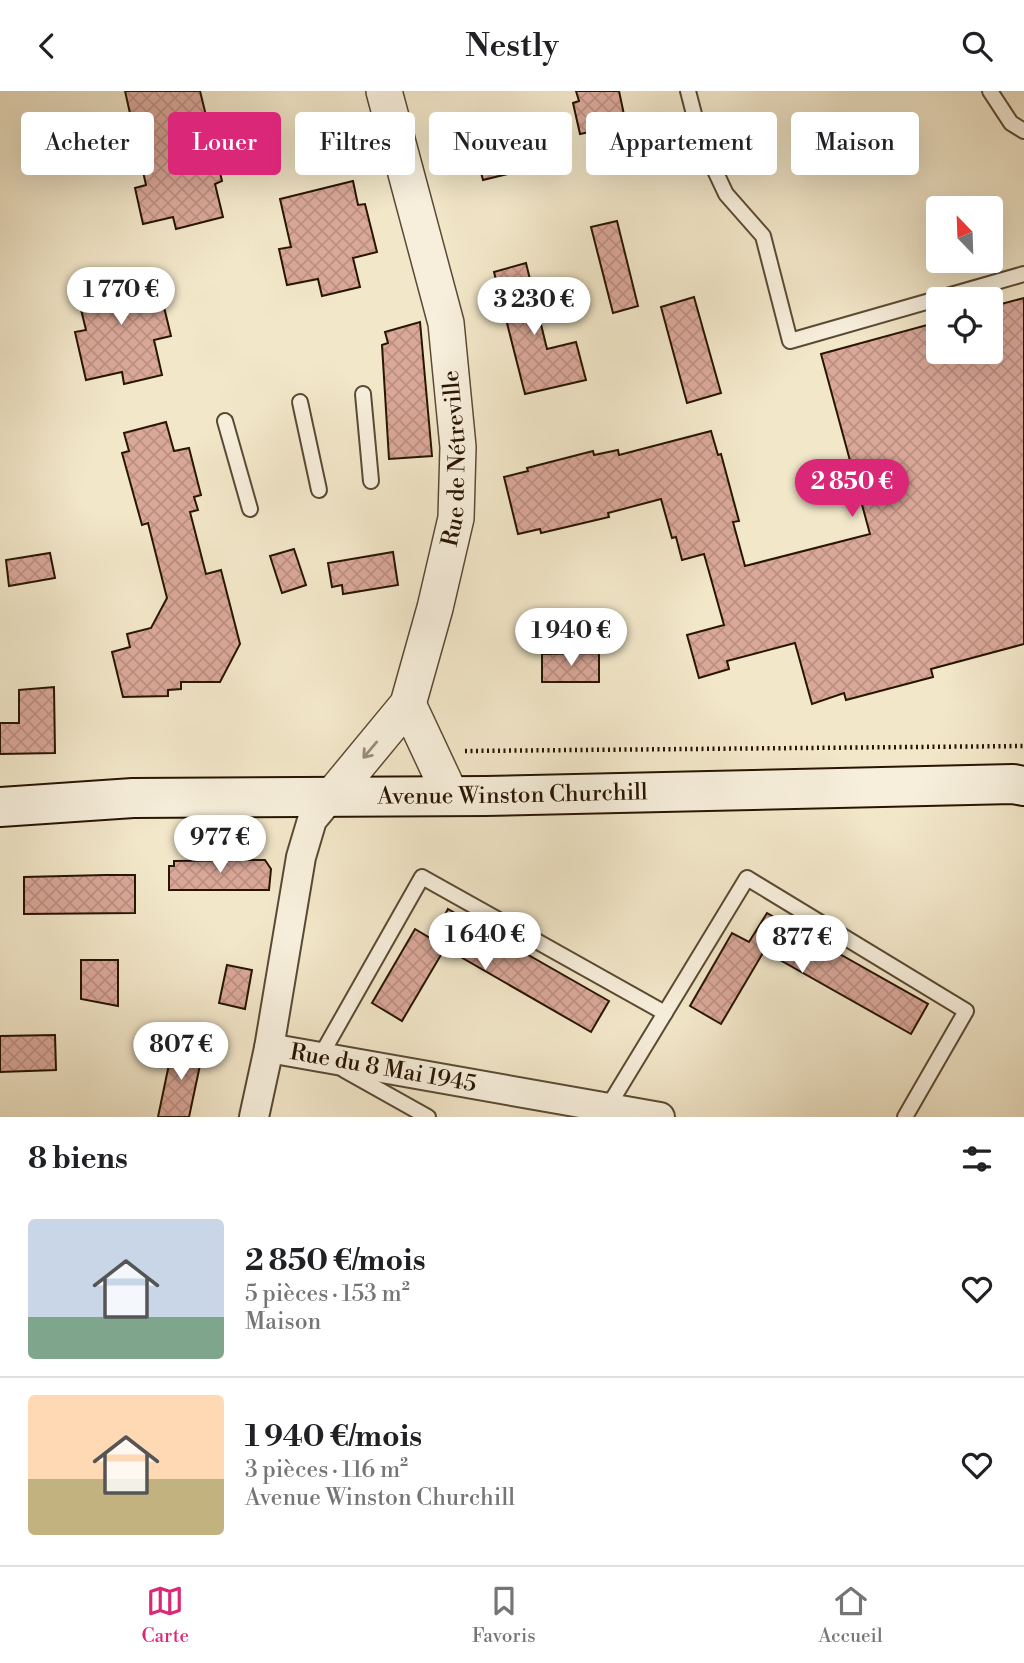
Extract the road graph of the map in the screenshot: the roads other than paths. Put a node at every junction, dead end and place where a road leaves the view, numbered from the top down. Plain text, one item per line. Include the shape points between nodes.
1 (384, 91) edge
2 (688, 91) edge
3 (990, 91) edge
4 (1024, 131) edge
5 (1024, 274) edge
6 (363, 394) dead end
7 (300, 402) dead end
8 (225, 421) dead end
9 (371, 481) dead end
10 (319, 490) dead end
11 (250, 509) dead end
12 (408, 704) junction
13 (1024, 786) edge
14 (332, 796) junction
15 (451, 796) junction
16 (0, 807) edge
17 (665, 1013) junction
18 (269, 1048) junction
19 (320, 1057) junction
20 (604, 1112) edge
21 (254, 1117) edge
22 (428, 1117) edge
23 (660, 1117) edge
24 (905, 1117) edge

1 - 12 street, Rue de Nétreville via 446,324 458,447 457,518
2 - 5 lane via 701,141 726,194 763,236 790,341
3 - 4 lane via 1010,123
6 - 9 lane
7 - 10 lane
8 - 11 lane
12 -> 14 street, Rue de Nétreville
12 - 15 street
13 - 15 main road, Avenue Winston Churchill
14 - 15 main road, Avenue Winston Churchill
14 - 16 main road, Avenue Winston Churchill via 134,798
14 - 18 street via 312,820 302,857
17 - 19 lane via 422,877
17 - 20 lane
17 - 24 lane via 747,878 966,1011
18 - 19 street, Rue du 8 Mai 1945
18 - 21 street
19 - 20 street, Rue du 8 Mai 1945
19 - 22 lane
20 - 23 street, Rue du 8 Mai 1945

